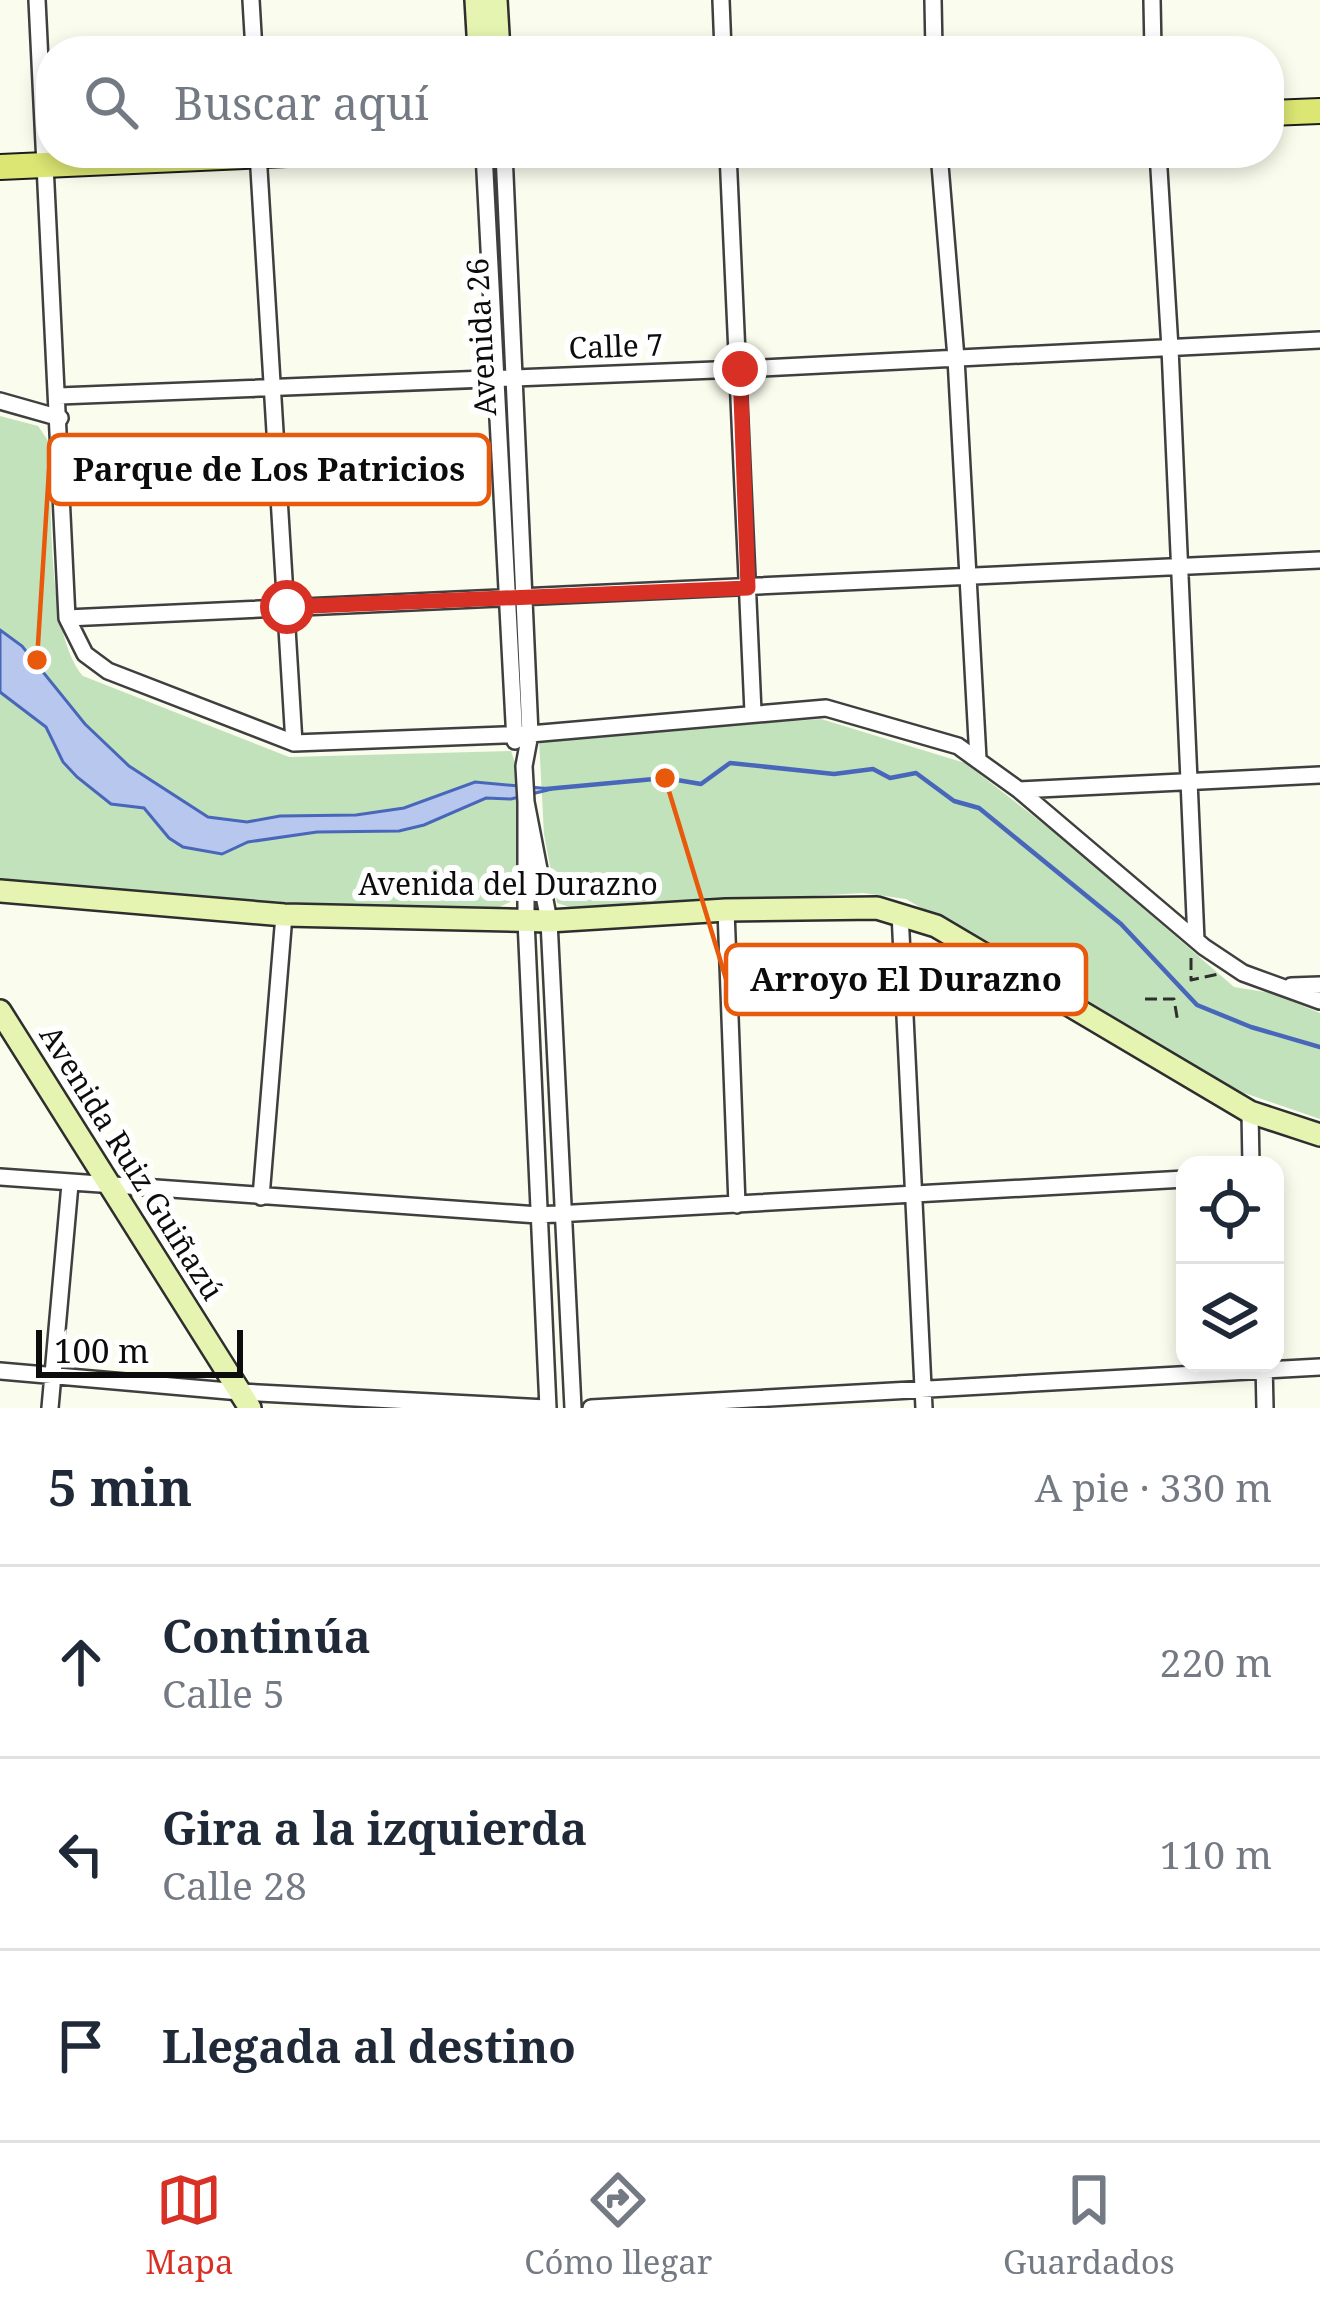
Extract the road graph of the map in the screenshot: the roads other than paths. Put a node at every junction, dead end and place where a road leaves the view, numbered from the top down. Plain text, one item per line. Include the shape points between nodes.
1 (37, 0) edge
2 (251, 0) edge
3 (476, 0) edge
4 (496, 0) edge
5 (721, 0) edge
6 (933, 0) edge
7 (1152, 0) edge
8 (38, 36) edge
9 (253, 36) edge
10 (477, 36) edge
11 (498, 36) edge
12 (722, 36) edge
13 (934, 36) edge
14 (1153, 36) edge
15 (1320, 111) edge
16 (1284, 112) edge
17 (36, 165) edge
18 (0, 167) edge
19 (43, 168) edge
20 (259, 168) edge
21 (485, 168) edge
22 (505, 168) edge
23 (729, 168) edge
24 (940, 168) edge
25 (1159, 168) edge
26 (1320, 340) edge
27 (1170, 348) junction
28 (956, 358) junction
29 (740, 369) junction
30 (514, 379) junction
31 (495, 380) junction
32 (273, 389) junction
33 (59, 397) junction
34 (0, 401) edge
35 (60, 418) junction
36 (1320, 560) edge
37 (1180, 567) junction
38 (968, 578) junction
39 (748, 588) junction
40 (515, 597) junction
41 (287, 607) junction
42 (67, 618) junction
43 (753, 712) junction
44 (521, 735) junction
45 (295, 743) junction
46 (978, 759) junction
47 (1320, 775) edge
48 (1189, 781) junction
49 (1019, 790) junction
50 (526, 802) junction
51 (0, 891) edge
52 (726, 910) junction
53 (900, 913) junction
54 (284, 915) junction
55 (526, 920) junction
56 (549, 921) junction
57 (1197, 941) junction
58 (1320, 985) edge
59 (1282, 987) junction
60 (1320, 1001) edge
61 (0, 1011) edge
62 (1250, 1112) junction
63 (1320, 1135) edge
64 (1251, 1156) edge
65 (0, 1177) edge
66 (1176, 1180) edge
67 (70, 1184) junction
68 (112, 1187) junction
69 (261, 1197) junction
70 (914, 1197) junction
71 (737, 1205) junction
72 (563, 1212) junction
73 (538, 1215) junction
74 (1284, 1366) edge
75 (1320, 1367) edge
76 (0, 1372) edge
77 (1179, 1372) edge
78 (1264, 1372) edge
79 (52, 1376) junction
80 (923, 1390) junction
81 (245, 1400) edge
82 (50, 1408) edge
83 (547, 1408) edge
84 (573, 1408) edge
85 (591, 1408) edge
86 (924, 1408) edge
87 (1265, 1408) edge

1 - 8 street
2 - 9 street
3 - 10 main road
4 - 11 main road
5 - 12 street
6 - 13 street
7 - 14 street
15 - 16 main road
17 - 18 main road
19 - 33 street
20 - 32 street
21 - 31 street, Avenida 26
22 - 30 street, Avenida 26
23 - 29 street
24 - 28 street
25 - 27 street
26 - 27 street, Calle 7
27 - 28 street, Calle 7
27 - 37 street
28 - 29 street, Calle 7
28 - 38 street
29 - 30 street, Calle 7
29 - 39 street
30 - 31 street, Calle 7
30 - 40 street, Avenida 26
31 - 32 street, Calle 7
31 - 40 street, Avenida 26
32 - 33 street, Calle 7
32 - 41 street
33 - 35 street
34 - 35 street
35 - 42 street
36 - 37 street
37 - 38 street
37 - 48 street
38 - 39 street
38 - 46 street
39 - 40 street
39 - 43 street
40 - 41 street
40 - 44 street, Avenida 26
41 - 42 street
41 - 45 street
42 - 45 street via 94,662
43 - 44 street
43 - 46 street via 826,708
44 - 45 street
44 - 50 street, Avenida 26
46 - 49 street
47 - 48 street
48 - 49 street
48 - 57 street
49 - 57 street
50 - 55 street
50 - 56 street
51 - 54 main road, Avenida del Durazno
52 - 53 main road, Avenida del Durazno
52 - 56 main road, Avenida del Durazno
52 - 71 street
53 - 62 main road, Avenida del Durazno via 936,926
53 - 70 street
54 - 55 main road, Avenida del Durazno
54 - 69 street
55 - 56 main road, Avenida del Durazno
55 - 73 street
56 - 72 street
57 - 59 street
58 - 59 street
59 - 60 street
61 - 68 main road, Avenida Ruiz Guiñazú
62 - 63 main road, Avenida del Durazno
62 - 64 street
65 - 67 street
66 - 70 street
67 - 68 street
67 - 79 street
68 - 69 street
68 - 81 main road, Avenida Ruiz Guiñazú
69 - 73 street
70 - 71 street
70 - 80 street
71 - 72 street
72 - 73 street
72 - 84 street
73 - 83 street
74 - 75 street
76 - 79 street
77 - 80 street
78 - 87 street
79 - 81 street
79 - 82 street
80 - 85 street
80 - 86 street
81 - 83 street

